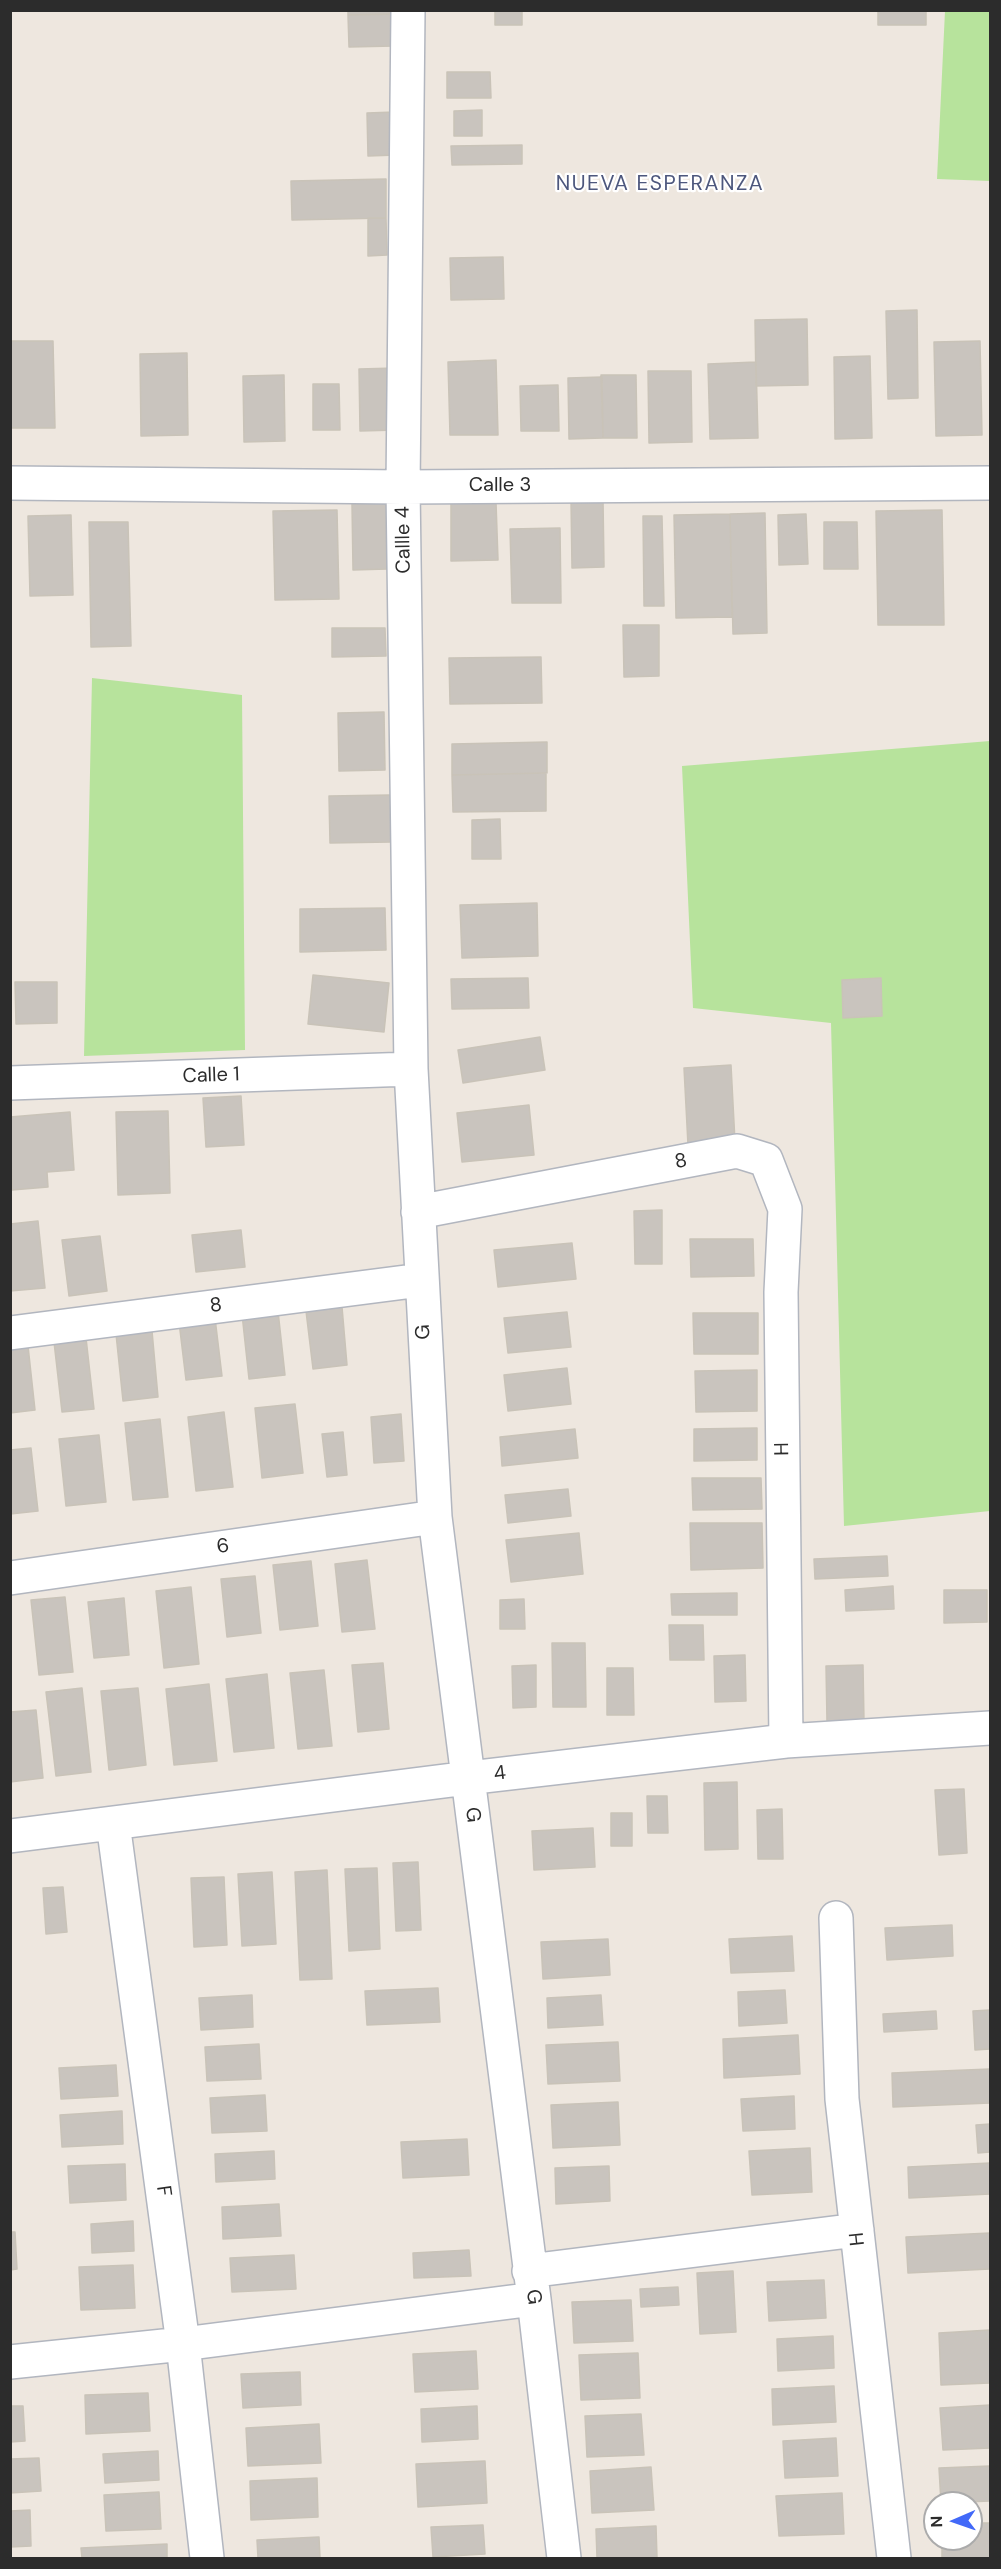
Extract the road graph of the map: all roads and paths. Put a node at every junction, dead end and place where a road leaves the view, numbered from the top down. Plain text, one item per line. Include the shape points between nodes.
1 (408, 10) edge
2 (10, 483) edge
3 (990, 483) edge
4 (403, 487) junction
5 (411, 1070) junction
6 (10, 1083) edge
7 (766, 1160) joint
8 (418, 1212) junction
9 (421, 1280) junction
10 (10, 1333) edge
11 (435, 1516) junction
12 (10, 1578) edge
13 (990, 1728) edge
14 (786, 1741) junction
15 (468, 1778) junction
16 (113, 1823) junction
17 (10, 1836) edge
18 (836, 1918) dead end
19 (857, 2230) junction
20 (532, 2285) junction
21 (183, 2343) junction
22 (10, 2362) edge
23 (207, 2559) edge
24 (564, 2559) edge
25 (894, 2559) edge

1 - 4 street, Callle 4
2 - 4 street, Calle 3
3 - 4 street, Calle 3
4 - 5 street, Callle 4
5 - 6 street, Calle 1
5 - 8 street, G
7 - 8 street, 8 via 737,1152
7 - 14 street, H via 784,1209 781,1292
8 - 9 street, G
9 - 10 street, 8
9 - 11 street, G
11 - 12 street, 6
11 - 15 street, G
13 - 14 street, 4
14 - 15 street, 4
15 - 16 street, 4
15 - 20 street, G
16 - 17 street, 4
16 - 21 street, F
18 - 19 street, H via 842,2099
19 - 20 street
19 - 25 street, H
20 - 21 street
20 - 24 street, G
21 - 22 street
21 - 23 street, F

